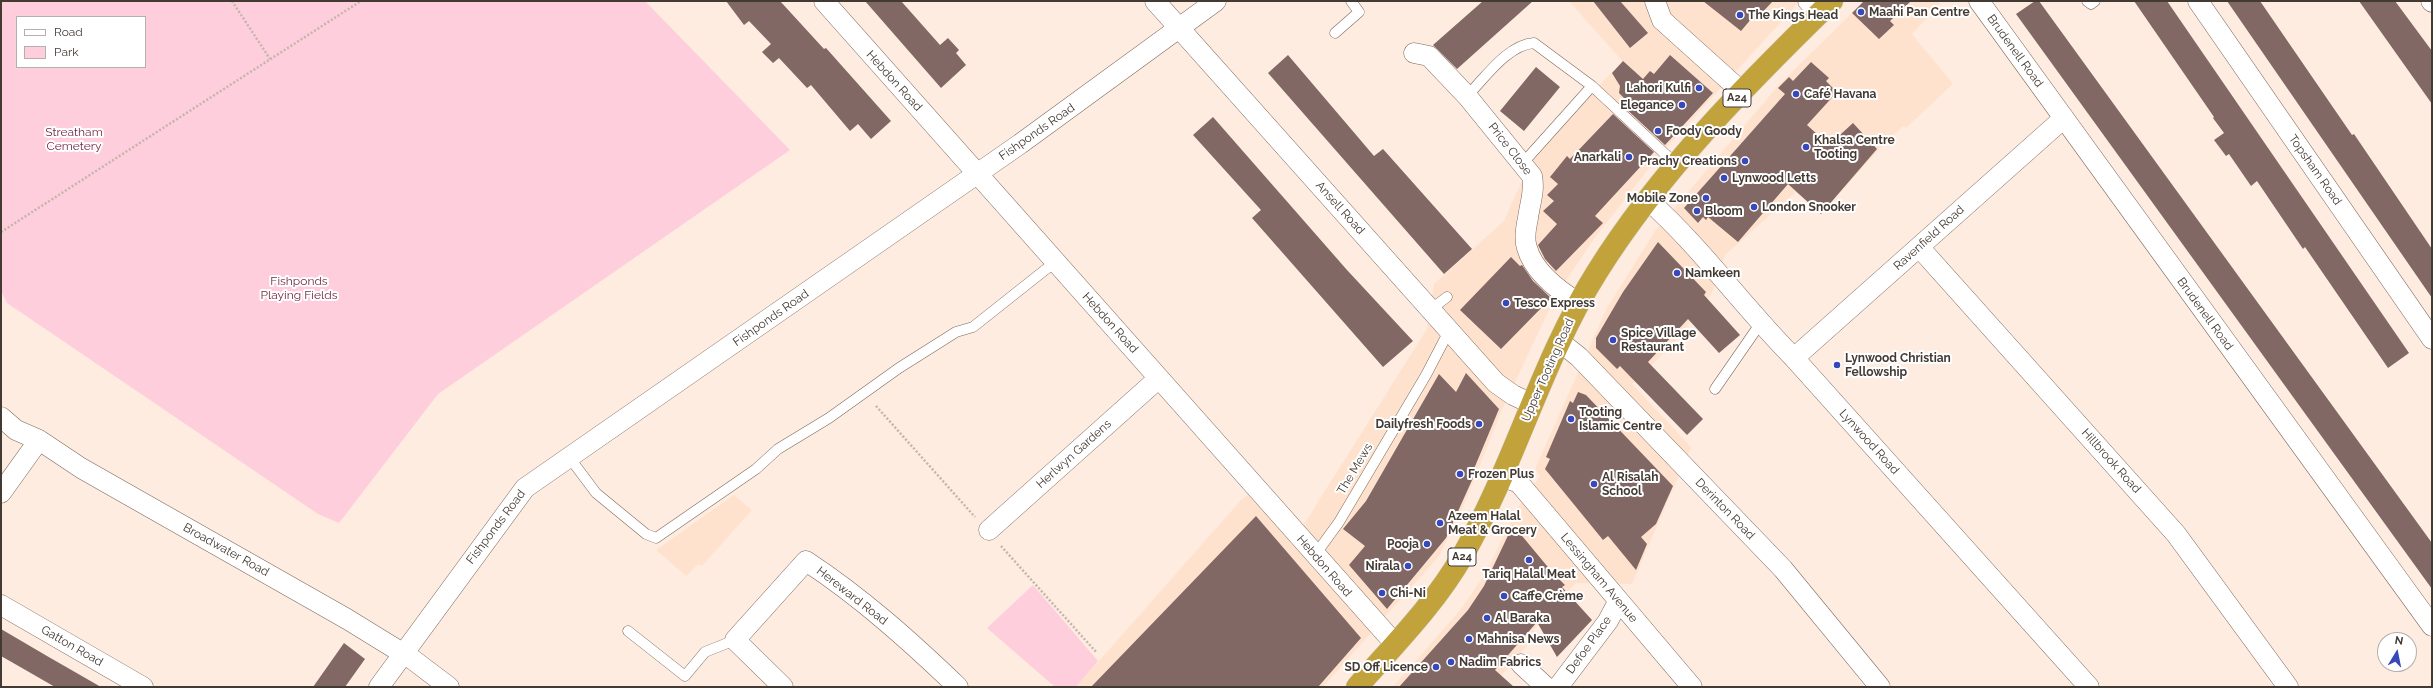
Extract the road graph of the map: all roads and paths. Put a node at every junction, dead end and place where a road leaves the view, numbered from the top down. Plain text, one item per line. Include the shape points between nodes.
1 (232, 1) edge
2 (361, 1) edge
3 (824, 1) edge
4 (1155, 1) edge
5 (1216, 1) edge
6 (1351, 1) edge
7 (1979, 1) edge
8 (2088, 1) edge
9 (2095, 1) edge
10 (2198, 1) edge
11 (1658, 2) edge
12 (1820, 5) edge
13 (1180, 28) junction
14 (1336, 33) dead end
15 (1414, 53) dead end
16 (270, 59) junction
17 (1592, 86) junction
18 (1742, 92) junction
19 (1467, 96) junction
20 (2064, 118) junction
21 (1523, 163) junction
22 (1677, 164) junction
23 (977, 174) junction
24 (1648, 200) junction
25 (1, 232) edge
26 (1919, 247) junction
27 (1055, 262) junction
28 (1447, 297) dead end
29 (1579, 303) junction
30 (1430, 310) junction
31 (1760, 324) junction
32 (1449, 331) junction
33 (2432, 339) edge
34 (1559, 341) junction
35 (1794, 358) junction
36 (1159, 378) junction
37 (1715, 390) dead end
38 (1532, 404) junction
39 (1, 417) edge
40 (39, 440) junction
41 (569, 457) junction
42 (1502, 476) junction
43 (1, 494) edge
44 (989, 530) dead end
45 (1315, 555) junction
46 (1618, 602) junction
47 (1, 605) edge
48 (2432, 626) edge
49 (628, 631) dead end
50 (735, 640) junction
51 (1396, 645) junction
52 (404, 654) junction
53 (1520, 664) dead end
54 (143, 687) edge
55 (379, 687) edge
56 (449, 687) edge
57 (783, 687) edge
58 (958, 687) edge
59 (1357, 687) edge
60 (1546, 687) edge
61 (1558, 687) edge
62 (1692, 687) edge
63 (1880, 687) edge
64 (2089, 687) edge
65 (2288, 687) edge

1 - 16 path
2 - 16 path
3 - 23 street, Hebdon Road
4 - 13 street, Ansell Road
5 - 13 street, Fishponds Road
6 - 14 lane via 1359,12
7 - 20 street, Brudenell Road
8 - 9 lane via 2091,4
10 - 33 street, Topsham Road
11 - 18 street via 1658,13 1662,20
12 - 18 highway, Upper Tooting Road / A24
13 - 23 street, Fishponds Road
13 - 30 street, Ansell Road
15 - 19 street, Price Close via 1429,56
16 - 25 path
17 - 19 lane via 1534,43 1524,44 1507,55
17 - 21 lane
17 - 22 lane
18 - 22 highway, Upper Tooting Road / A24
19 - 21 street, Price Close
20 - 26 street, Ravenfield Road
20 - 48 street, Brudenell Road
21 - 29 street, Price Close via 1532,176 1534,187 1528,216 1526,248 1545,276
22 - 24 highway, Upper Tooting Road / A24
23 - 27 street, Hebdon Road
23 - 41 street, Fishponds Road
24 - 29 highway, Upper Tooting Road / A24 via 1597,272
24 - 31 street, Lynwood Road via 1677,227
26 - 35 street, Ravenfield Road
26 - 65 street, Hillbrook Road via 2176,534
27 - 36 street, Hebdon Road
27 - 41 lane via 973,328 956,332 899,368 830,418 778,449 756,468 656,538 646,534 596,493
28 - 30 lane
29 - 34 highway, Upper Tooting Road / A24
30 - 32 street, Ansell Road
31 - 35 street, Lynwood Road
31 - 37 lane
32 - 38 street, Ansell Road via 1502,389
32 - 45 lane, The Mews via 1426,375 1339,522
34 - 38 highway, Upper Tooting Road / A24
34 - 63 street, Derinton Road via 1579,357 1783,569
35 - 64 street, Lynwood Road
36 - 44 street, Herlwyn Gardens
36 - 45 street, Hebdon Road
38 - 42 highway, Upper Tooting Road / A24
39 - 40 street, Broadwater Road via 16,430
40 - 43 street
40 - 52 street, Broadwater Road via 80,468
41 - 52 street, Fishponds Road via 524,488
42 - 46 street, Lessingham Avenue via 1519,483
42 - 51 highway, Upper Tooting Road / A24 via 1456,567
45 - 51 street, Hebdon Road
46 - 61 street, Defoe Place via 1608,621
46 - 62 street, Lessingham Avenue
47 - 54 street, Gatton Road
49 - 50 lane via 685,676 705,652
50 - 57 street
50 - 58 street, Hereward Road via 806,561 834,579 919,650
51 - 59 highway, Upper Tooting Road / A24
52 - 55 street, Fishponds Road
52 - 56 street, Broadwater Road
53 - 60 street

